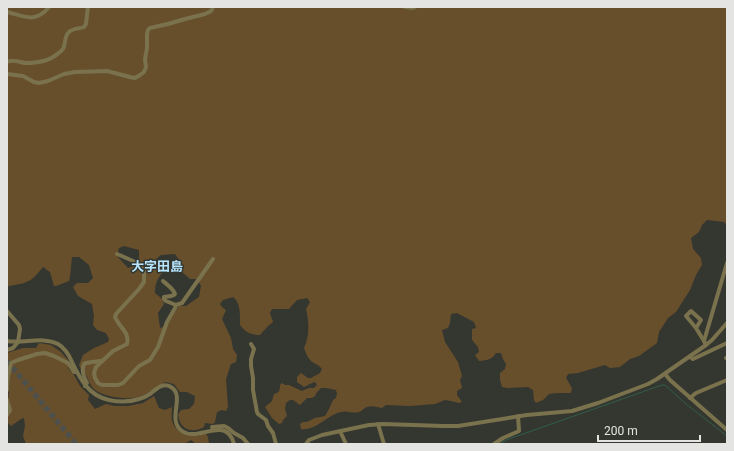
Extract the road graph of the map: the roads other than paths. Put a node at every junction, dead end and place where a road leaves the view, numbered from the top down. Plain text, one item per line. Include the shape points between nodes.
1 (49, 7) edge
2 (88, 7) edge
3 (213, 7) edge
4 (405, 7) edge
5 (415, 7) edge
6 (7, 12) edge
7 (7, 62) edge
8 (7, 74) edge
9 (117, 254) dead end
10 (213, 259) dead end
11 (727, 263) edge
12 (726, 269) edge
13 (163, 281) dead end
14 (176, 306) junction
15 (7, 311) edge
16 (727, 323) edge
17 (696, 328) dead end
18 (7, 341) edge
19 (18, 342) junction
20 (705, 343) junction
21 (251, 344) dead end
22 (727, 344) edge
23 (7, 350) edge
24 (690, 357) junction
25 (101, 361) junction
26 (77, 372) junction
27 (665, 374) junction
28 (727, 380) edge
29 (85, 386) junction
30 (7, 390) edge
31 (690, 398) junction
32 (7, 400) edge
33 (7, 416) edge
34 (518, 416) junction
35 (378, 424) junction
36 (727, 430) edge
37 (340, 431) junction
38 (204, 432) junction
39 (234, 444) edge
40 (248, 444) edge
41 (276, 444) edge
42 (306, 444) edge
43 (346, 444) edge
44 (384, 444) edge
45 (494, 444) edge

1 - 6 street via 40,15 26,18
2 - 7 street via 86,24 66,35 63,49 58,54 47,60
3 - 8 street via 205,14 150,28 147,34 146,67 144,72 135,78 107,71 74,72 39,83 23,76
4 - 5 street
9 - 25 street via 140,264 144,269 144,282 115,317 127,335 127,344
10 - 14 street via 182,303
11 - 12 street
12 - 20 street
13 - 14 street via 175,294 164,298
14 - 25 street via 155,353 150,360 138,366 123,383 98,383 94,373
15 - 19 street via 19,325
16 - 20 street via 712,340
17 - 20 street
18 - 19 street
19 - 23 street
19 - 26 street via 44,340 59,344
20 - 24 street
21 - 41 street via 254,349 251,366 257,412 266,420 275,435
22 - 24 street via 693,359
24 - 27 street
25 - 29 street via 84,364 82,370 87,383
26 - 29 street
26 - 30 street via 74,372 68,363 54,356 37,354 11,363
27 - 31 street
27 - 34 street via 648,384 572,411
28 - 31 street
29 - 38 street via 103,398 122,401 135,401 157,388 170,386 176,393 175,418 179,428 189,434
31 - 36 street
32 - 33 street via 10,408
34 - 35 street via 458,426
34 - 45 street via 519,431
35 - 37 street
35 - 44 street
37 - 42 street via 314,437
37 - 43 street
38 - 39 street via 219,429 226,431
38 - 40 street via 204,429 224,426

